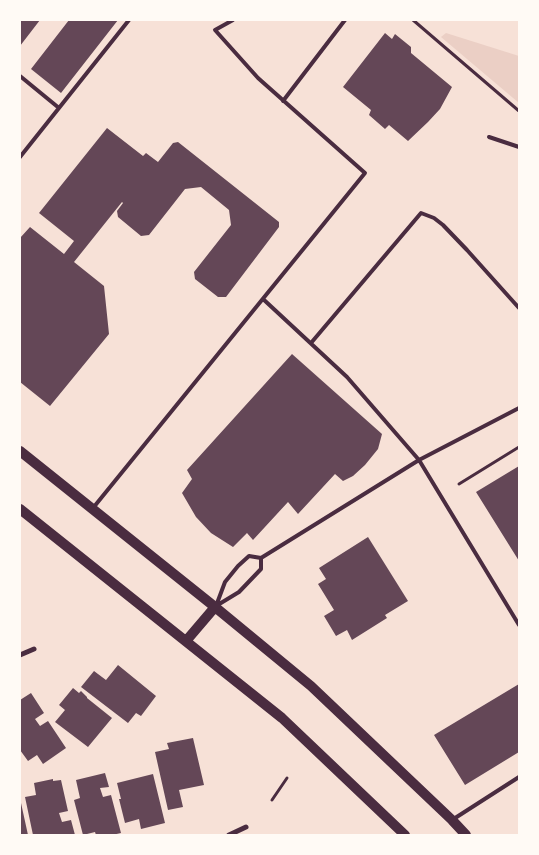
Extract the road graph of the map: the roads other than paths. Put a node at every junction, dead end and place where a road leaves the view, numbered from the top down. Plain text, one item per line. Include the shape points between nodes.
1 (129, 20) edge
2 (233, 20) edge
3 (345, 20) edge
4 (20, 76) edge
5 (284, 101) junction
6 (59, 108) junction
7 (489, 137) dead end
8 (519, 147) edge
9 (20, 157) edge
10 (264, 299) junction
11 (519, 308) edge
12 (311, 343) junction
13 (519, 408) edge
14 (20, 451) edge
15 (419, 460) junction
16 (93, 508) junction
17 (20, 509) edge
18 (261, 558) junction
19 (215, 607) junction
20 (519, 625) edge
21 (186, 641) junction
22 (34, 649) dead end
23 (20, 654) edge
24 (519, 777) edge
25 (452, 820) junction
26 (246, 827) dead end
27 (229, 835) edge
28 (405, 835) edge
29 (466, 835) edge

1 - 6 lane
2 - 5 lane via 215,30 258,78
3 - 5 lane
4 - 6 lane
5 - 10 lane via 365,173
6 - 9 lane
7 - 8 lane
10 - 12 lane
10 - 16 lane
11 - 12 lane via 442,225 421,213
12 - 15 lane via 348,377
13 - 15 lane
14 - 16 main road
15 - 18 lane
15 - 20 lane
16 - 19 main road
17 - 21 main road
18 - 19 lane via 261,570 239,592
18 - 19 lane via 248,556 238,566 225,582
19 - 21 main road
19 - 25 main road via 311,686
21 - 28 main road via 282,718
22 - 23 street
24 - 25 lane
25 - 29 main road
26 - 27 street

